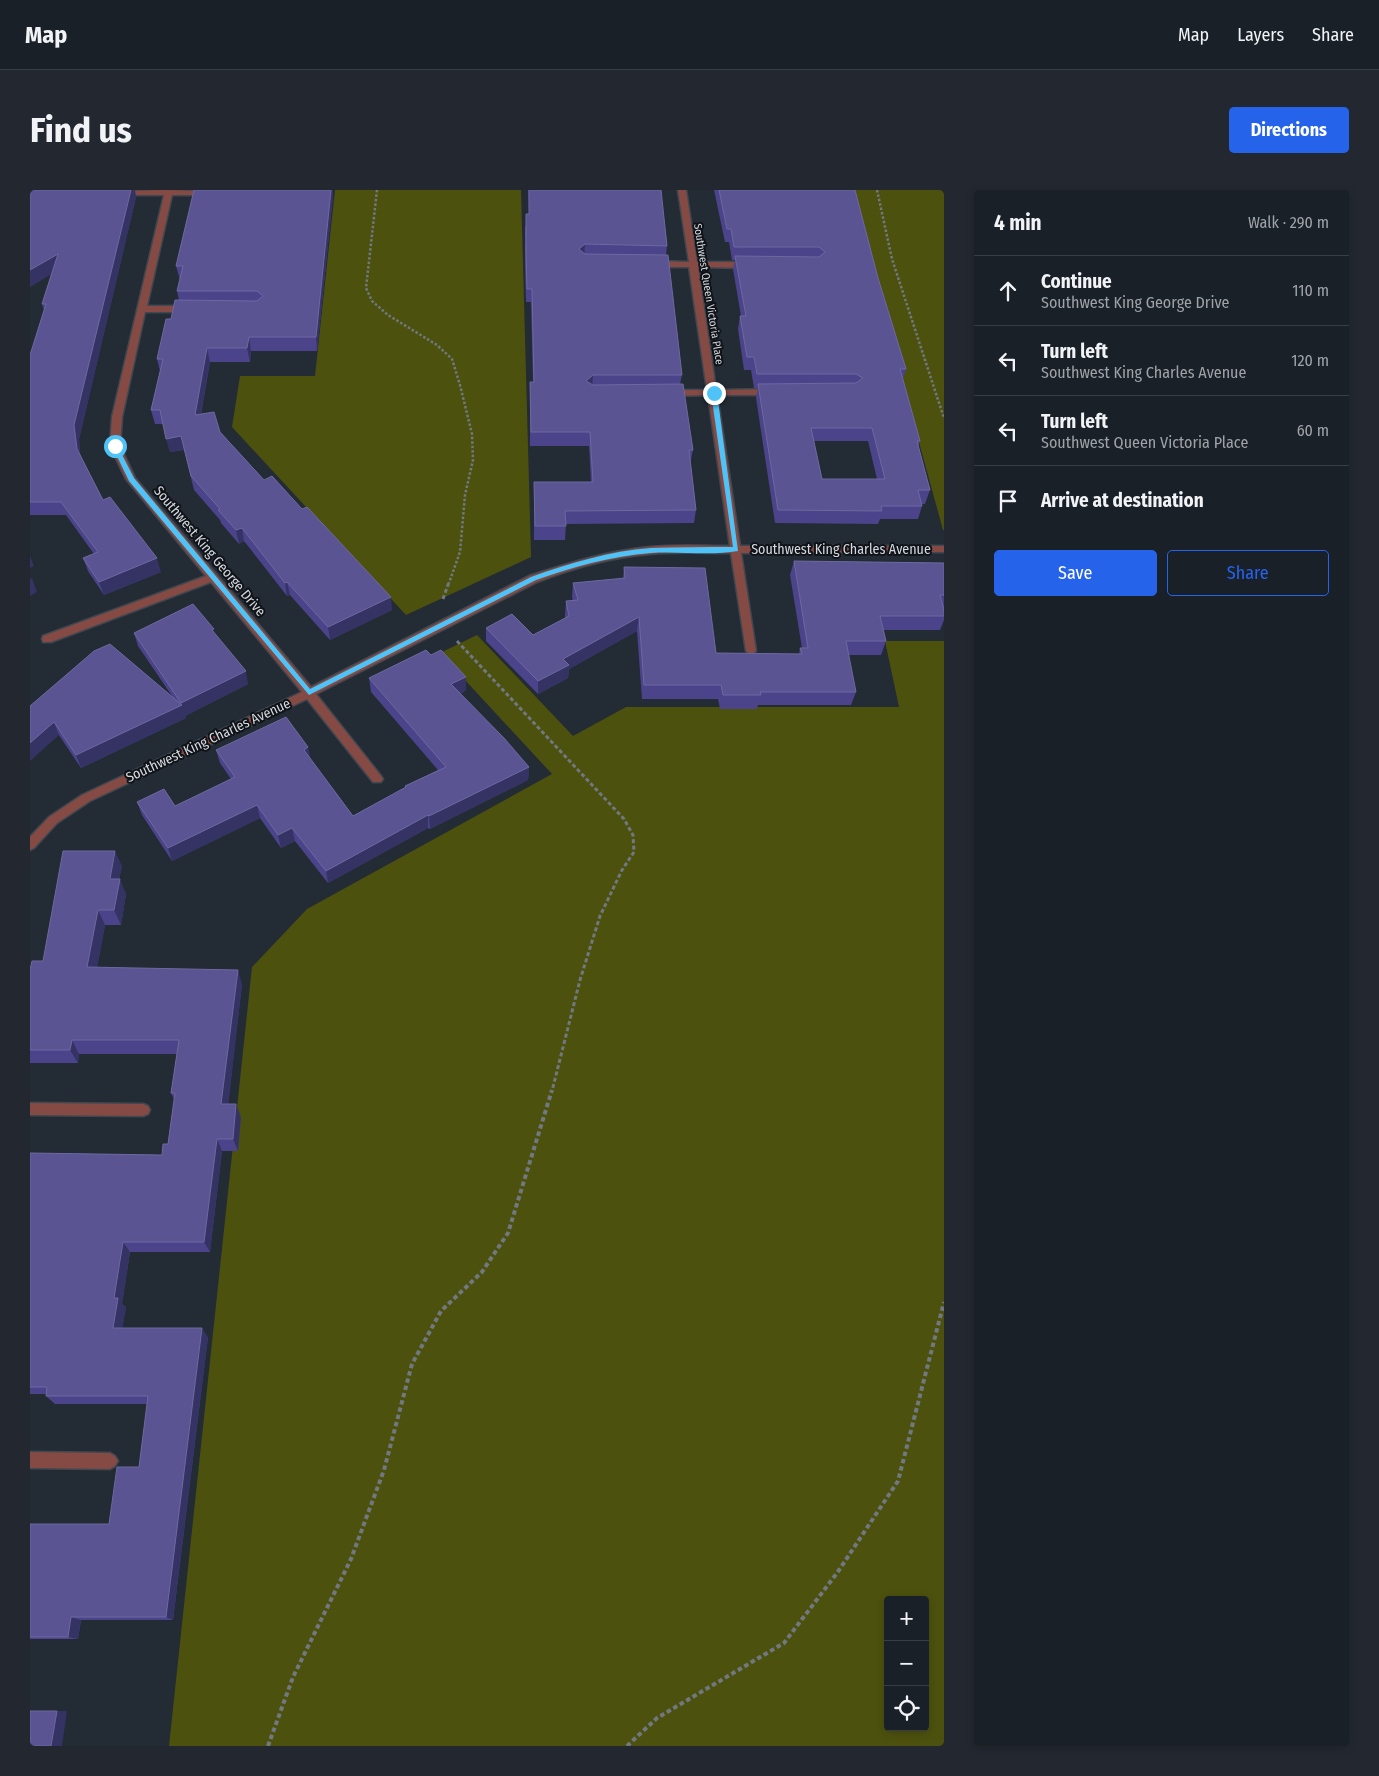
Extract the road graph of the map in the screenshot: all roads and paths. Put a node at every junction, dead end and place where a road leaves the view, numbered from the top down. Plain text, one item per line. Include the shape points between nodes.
1 (377, 190) edge
2 (682, 190) edge
3 (877, 190) edge
4 (169, 191) edge
5 (109, 193) edge
6 (217, 193) edge
7 (644, 264) edge
8 (693, 264) junction
9 (760, 265) edge
10 (141, 309) junction
11 (200, 309) edge
12 (783, 392) edge
13 (658, 393) edge
14 (714, 393) junction
15 (944, 418) edge
16 (736, 549) junction
17 (944, 550) edge
18 (211, 578) junction
19 (444, 622) junction
20 (47, 639) dead end
21 (751, 651) edge
22 (309, 693) junction
23 (377, 779) dead end
24 (30, 844) edge
25 (30, 1110) edge
26 (143, 1110) dead end
27 (944, 1302) edge
28 (30, 1460) edge
29 (110, 1461) dead end
30 (268, 1746) edge
31 (627, 1746) edge

1 - 19 path via 366,288 372,301 388,315 437,345 452,359 472,434 474,460 464,495 460,552 441,606
2 - 8 street, Southwest Queen Victoria Place
3 - 15 path via 892,259
4 - 5 street
4 - 6 street
4 - 10 street, Southwest King George Drive
7 - 8 street
8 - 9 street
8 - 14 street, Southwest Queen Victoria Place
10 - 11 street
10 - 18 street, Southwest King George Drive via 117,417 115,446 131,479
12 - 14 street
13 - 14 street
14 - 16 street, Southwest Queen Victoria Place
16 - 17 street, Southwest King Charles Avenue
16 - 19 street, Southwest King Charles Avenue via 650,550 568,566 533,579
16 - 21 street, Southwest Queen Victoria Place
18 - 20 street
18 - 22 street, Southwest King George Drive
19 - 22 street, Southwest King Charles Avenue
19 - 30 path via 462,647 624,819 633,835 634,852 600,916 548,1107 508,1233 482,1272 441,1311 412,1364 384,1470 350,1559 293,1677
22 - 23 street, Southwest King George Drive
22 - 24 street, Southwest King Charles Avenue via 86,798 53,820
25 - 26 street
27 - 31 path via 898,1481 837,1573 784,1643 657,1718
28 - 29 street

